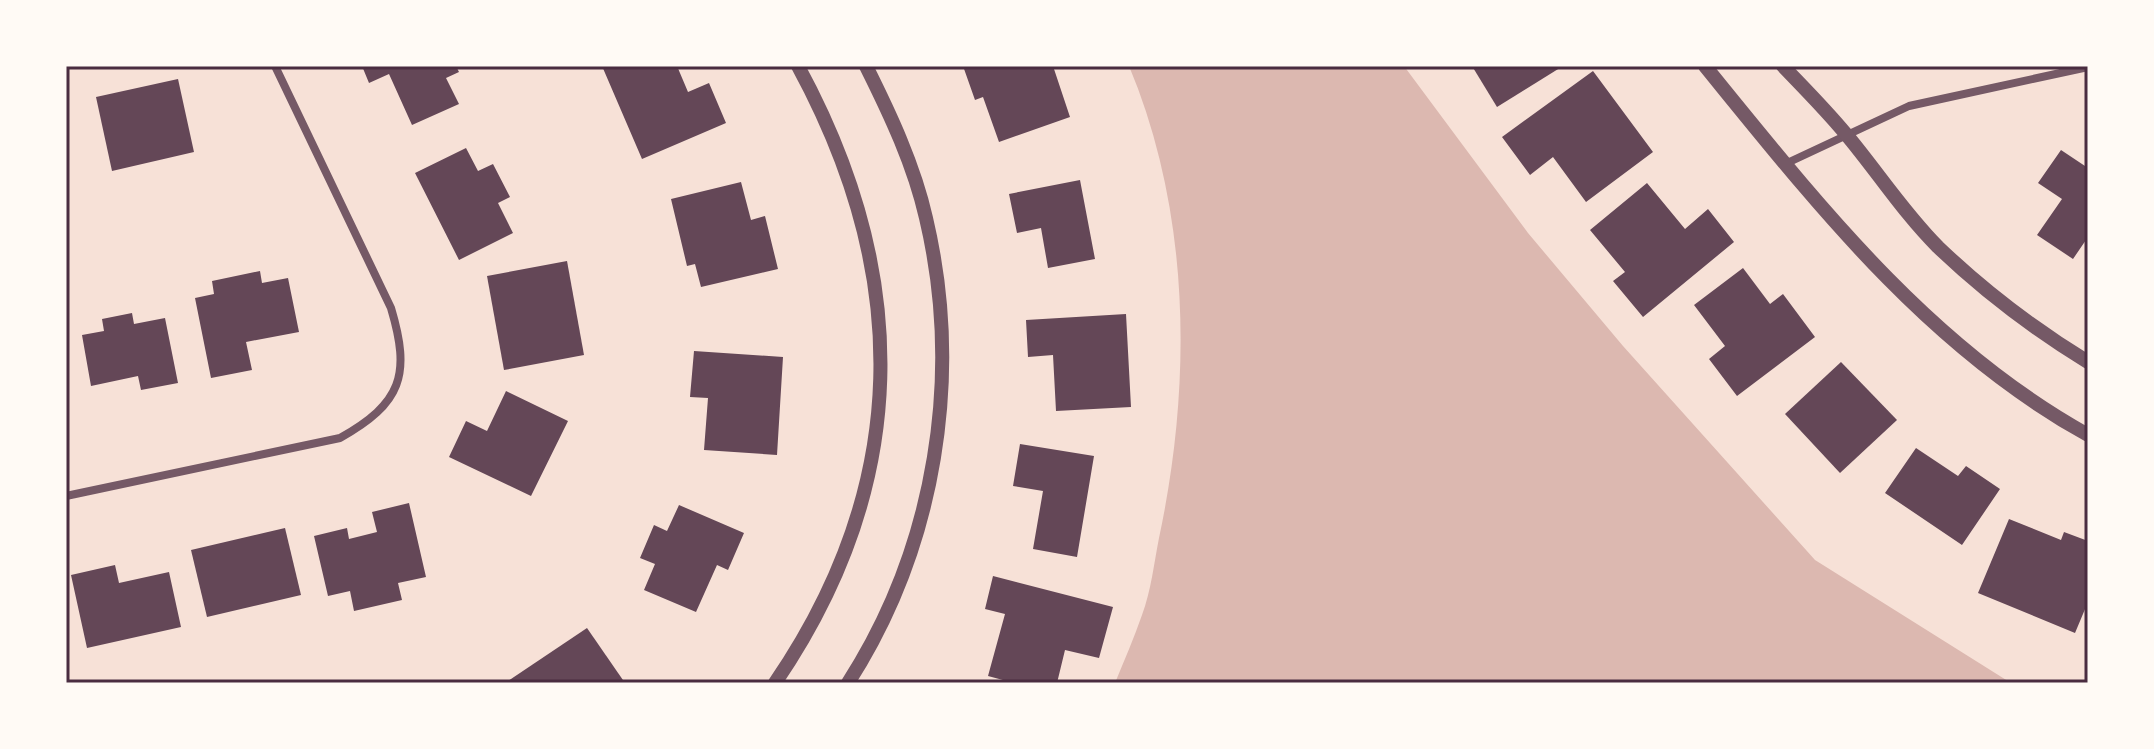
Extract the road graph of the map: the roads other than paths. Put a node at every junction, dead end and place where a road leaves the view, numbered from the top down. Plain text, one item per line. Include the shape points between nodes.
1 (275, 66) edge
2 (798, 66) edge
3 (866, 66) edge
4 (1705, 66) edge
5 (1783, 66) edge
6 (2088, 67) edge
7 (1845, 133) junction
8 (1785, 164) junction
9 (2088, 362) edge
10 (2088, 435) edge
11 (66, 496) edge
12 (775, 683) edge
13 (848, 683) edge

1 - 11 street via 391,308 402,345 396,391 372,419 340,438
2 - 12 street via 840,150 857,200 874,276 881,361 878,420 852,535 831,591
3 - 13 street via 908,158 926,215 937,275 941,396 924,506 909,559 888,611
4 - 8 street
5 - 7 street
6 - 7 street via 1909,106
7 - 8 street
7 - 9 street via 1937,245 1989,293
8 - 10 street via 1883,277 1947,337 2017,392

